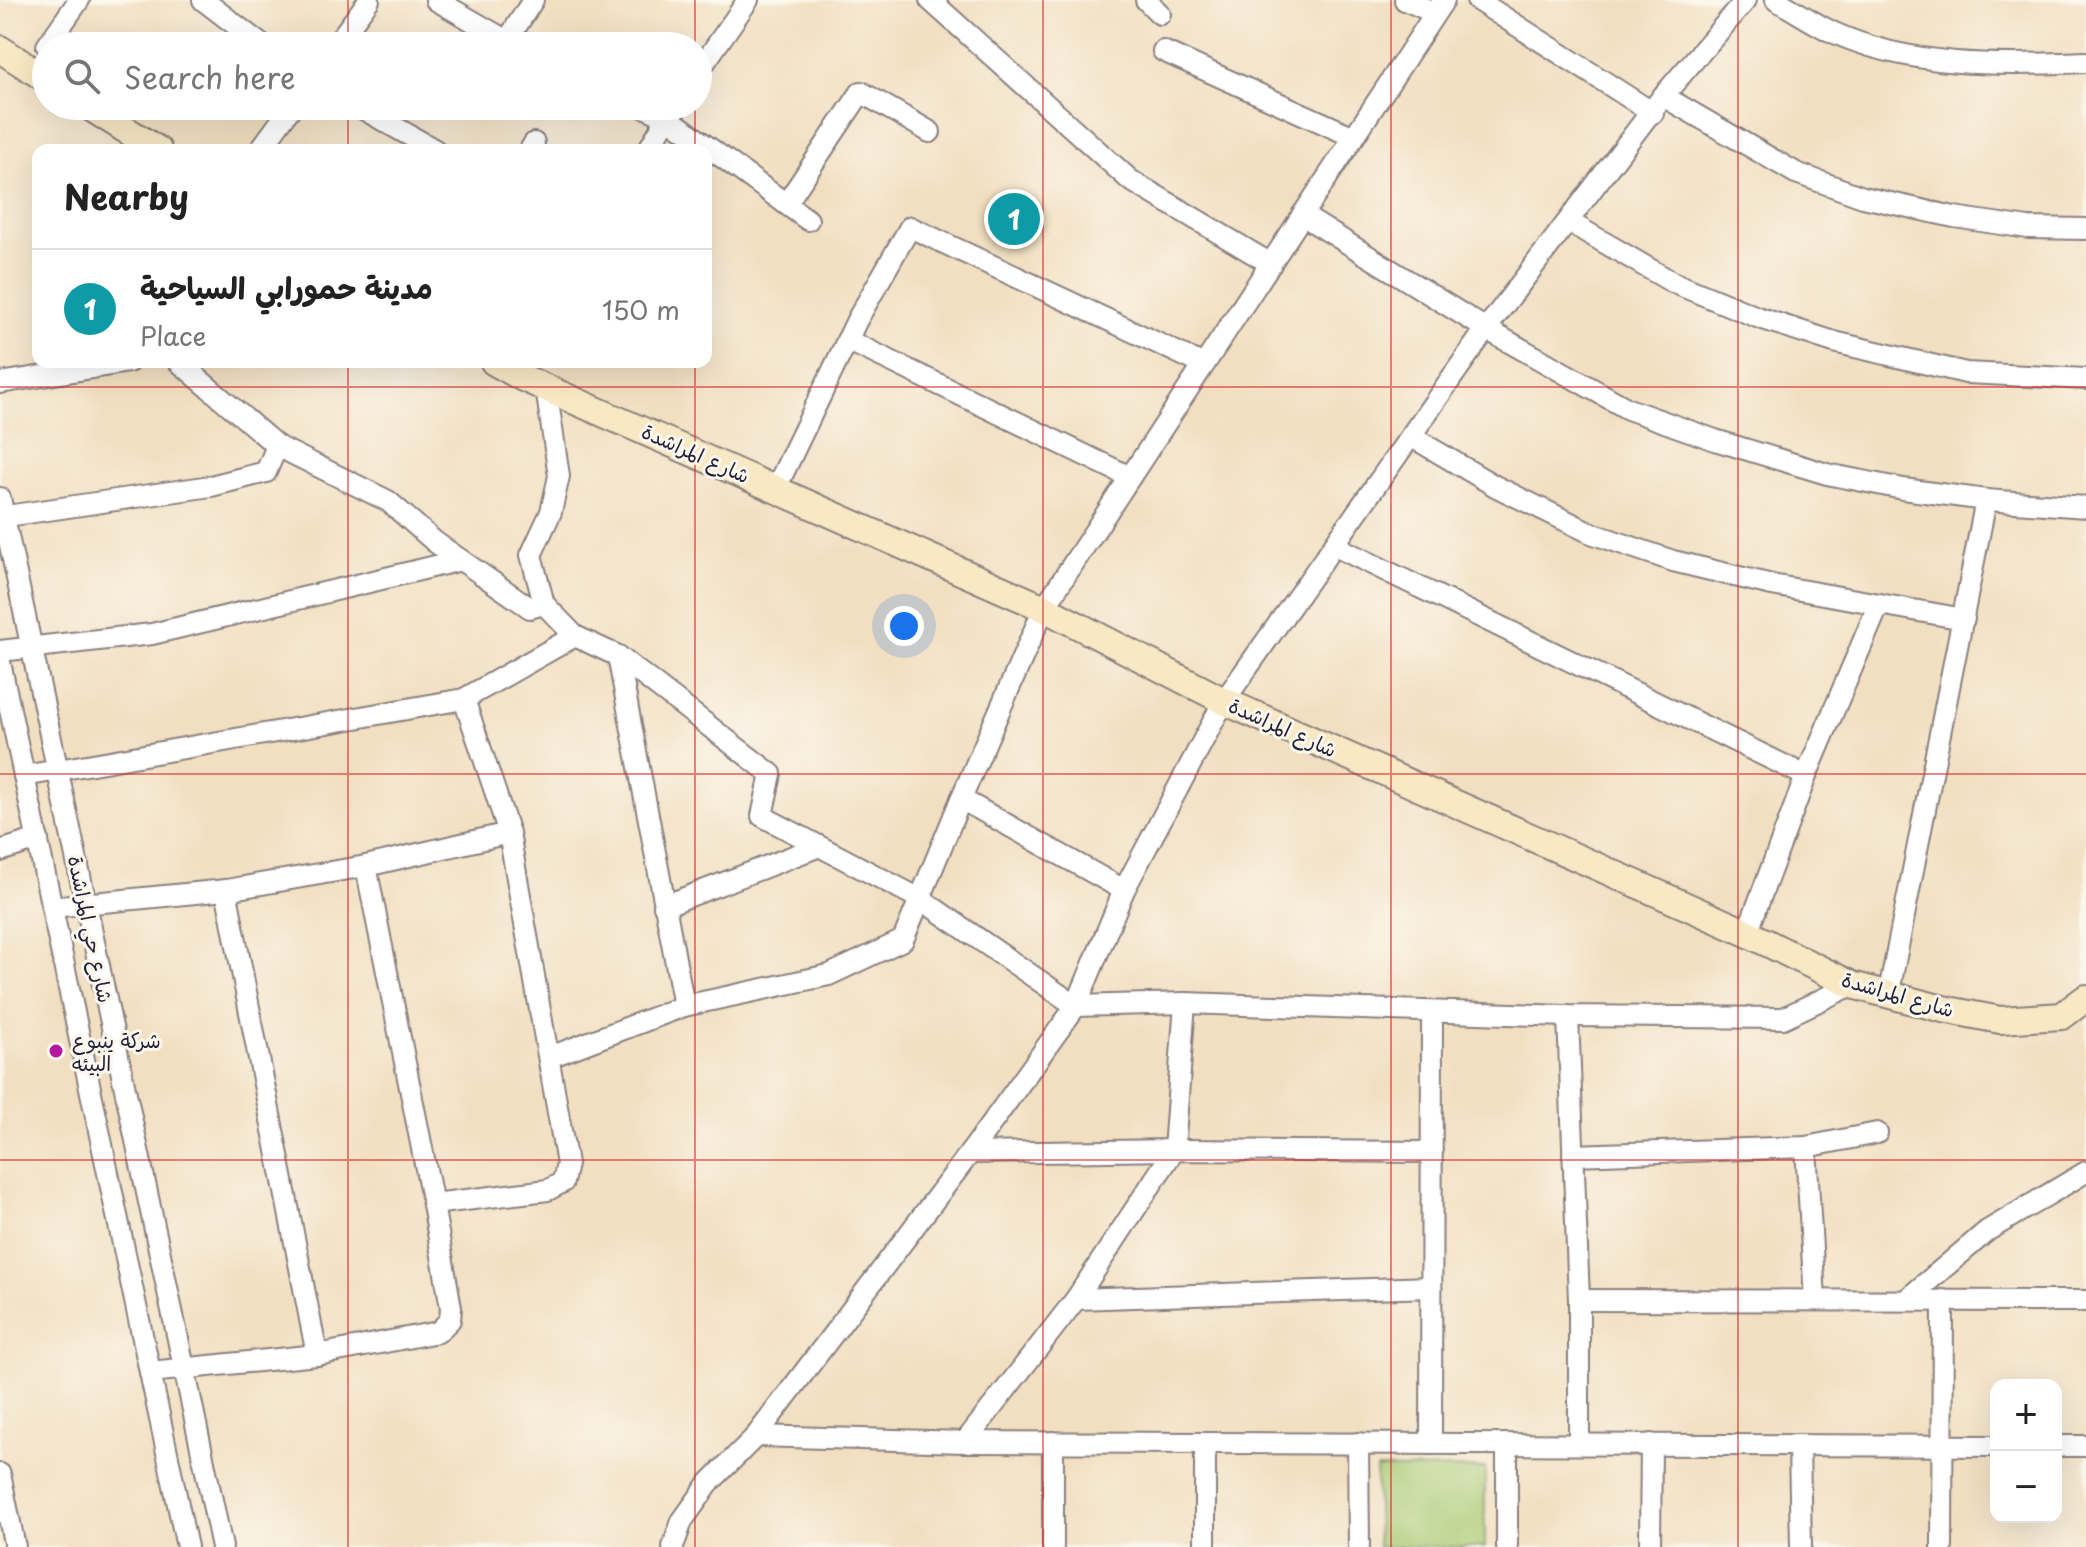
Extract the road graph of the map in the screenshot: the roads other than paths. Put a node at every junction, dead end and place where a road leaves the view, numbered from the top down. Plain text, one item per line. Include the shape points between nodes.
1 (79, 0) edge
2 (203, 0) edge
3 (369, 0) edge
4 (436, 0) edge
5 (533, 0) edge
6 (748, 0) edge
7 (930, 0) edge
8 (1405, 0) edge
9 (1477, 0) edge
10 (1746, 0) edge
11 (1776, 0) edge
12 (1440, 6) edge
13 (57, 32) edge
14 (245, 32) edge
15 (345, 32) edge
16 (493, 32) edge
17 (517, 32) edge
18 (0, 49) edge
19 (1163, 51) dead end
20 (712, 52) edge
21 (2086, 62) edge
22 (32, 70) edge
23 (1658, 104) junction
24 (110, 120) edge
25 (282, 120) edge
26 (382, 120) edge
27 (666, 120) edge
28 (682, 120) edge
29 (930, 132) dead end
30 (1354, 137) junction
31 (148, 144) edge
32 (264, 144) edge
33 (424, 144) edge
34 (652, 144) edge
35 (712, 144) edge
36 (712, 144) edge
37 (786, 204) junction
38 (1302, 215) junction
39 (808, 220) dead end
40 (1569, 222) junction
41 (2086, 229) edge
42 (1271, 264) junction
43 (1486, 329) junction
44 (847, 340) junction
45 (1204, 365) junction
46 (92, 368) edge
47 (186, 368) edge
48 (525, 370) edge
49 (2086, 379) edge
50 (0, 383) edge
51 (546, 388) junction
52 (1412, 437) junction
53 (277, 446) junction
54 (1130, 477) junction
55 (776, 488) junction
56 (1986, 500) junction
57 (2086, 507) edge
58 (1, 510) edge
59 (1335, 546) junction
60 (461, 560) junction
61 (544, 604) junction
62 (1879, 604) junction
63 (1044, 608) junction
64 (1964, 619) junction
65 (575, 636) junction
66 (31, 648) junction
67 (0, 651) edge
68 (618, 656) junction
69 (0, 662) edge
70 (464, 699) junction
71 (1224, 701) junction
72 (58, 770) junction
73 (24, 776) junction
74 (1806, 776) junction
75 (961, 799) junction
76 (509, 833) junction
77 (38, 839) junction
78 (817, 847) junction
79 (0, 851) edge
80 (366, 866) junction
81 (226, 890) junction
82 (1124, 890) junction
83 (922, 900) junction
84 (86, 903) junction
85 (664, 906) junction
86 (52, 907) junction
87 (1747, 933) junction
88 (1852, 985) junction
89 (1889, 992) junction
90 (2086, 998) edge
91 (1185, 1003) junction
92 (684, 1006) junction
93 (1076, 1006) junction
94 (1432, 1012) junction
95 (1568, 1016) junction
96 (550, 1057) junction
97 (1877, 1133) dead end
98 (1806, 1147) junction
99 (1174, 1150) junction
100 (1432, 1152) junction
101 (970, 1153) junction
102 (1573, 1155) junction
103 (2086, 1172) edge
104 (433, 1204) junction
105 (1431, 1287) junction
106 (1076, 1299) junction
107 (1579, 1300) junction
108 (1815, 1300) junction
109 (1906, 1300) junction
110 (1943, 1300) junction
111 (2086, 1301) edge
112 (317, 1355) junction
113 (184, 1368) junction
114 (150, 1372) junction
115 (756, 1436) junction
116 (965, 1442) junction
117 (1053, 1442) junction
118 (1205, 1443) junction
119 (1358, 1443) junction
120 (1431, 1444) junction
121 (1507, 1444) junction
122 (1579, 1444) junction
123 (1651, 1444) junction
124 (1799, 1445) junction
125 (1944, 1445) junction
126 (1990, 1446) edge
127 (2062, 1446) edge
128 (2086, 1446) edge
129 (0, 1474) edge
130 (15, 1547) edge
131 (187, 1547) edge
132 (222, 1547) edge
133 (673, 1547) edge
134 (1053, 1547) edge
135 (1205, 1547) edge
136 (1359, 1547) edge
137 (1507, 1547) edge
138 (1650, 1547) edge
139 (1801, 1547) edge
140 (1942, 1547) edge

1 - 13 street
2 - 14 street
3 - 15 street
4 - 16 street
5 - 17 street
6 - 20 street
7 - 42 street via 1130,180
8 - 12 street
9 - 23 street
10 - 23 street
11 - 21 street via 1830,31 1881,50 2010,66
12 - 30 street
18 - 22 street
19 - 30 street
23 - 40 street
23 - 41 street via 1796,173 1863,197 2028,228
24 - 31 street
25 - 32 street
26 - 33 street
27 - 34 street
28 - 36 street
29 - 37 street via 861,92
30 - 38 street
35 - 37 street
37 - 39 street
38 - 42 street
38 - 43 street
40 - 43 street
40 - 49 street via 1672,282 1834,342 1966,373
42 - 45 street
43 - 52 street
43 - 56 street via 1628,409 1715,440 1827,474
44 - 45 street via 910,227
44 - 54 street
44 - 55 street
45 - 54 street
46 - 50 street
47 - 53 street
48 - 51 street, شارع المراشدة
51 - 55 street, شارع المراشدة
51 - 61 street via 559,476 551,512 531,555
52 - 59 street
52 - 62 street via 1591,533 1673,561
53 - 58 street via 266,472 211,486
53 - 60 street via 388,501
54 - 63 street
55 - 63 street, شارع المراشدة
56 - 57 street
56 - 64 street
58 - 66 street, شارع حي المراشدة
59 - 71 street
59 - 74 street
60 - 61 street via 530,608
60 - 66 street via 152,634
61 - 65 street
62 - 64 street
62 - 74 street
63 - 71 street, شارع المراشدة
63 - 75 street
64 - 89 street
65 - 68 street
65 - 70 street
66 - 67 street
66 - 72 street, شارع حي المراشدة
68 - 78 street via 771,774 762,816
68 - 85 street
69 - 73 street, شارع حي المراشدة
70 - 72 street
70 - 76 street
71 - 82 street
71 - 87 street, شارع المراشدة
72 - 73 street
72 - 84 street, شارع حي المراشدة
73 - 77 street, شارع حي المراشدة
74 - 87 street
75 - 82 street
75 - 83 street
76 - 80 street
76 - 96 street
77 - 79 street
77 - 86 street, شارع حي المراشدة
78 - 83 street
78 - 85 street
80 - 81 street
80 - 104 street
81 - 84 street
81 - 112 street
82 - 93 street
83 - 92 street via 903,940 829,975
83 - 93 street
84 - 86 street
84 - 113 street, شارع حي المراشدة
85 - 92 street
86 - 114 street, شارع حي المراشدة
87 - 88 street, شارع المراشدة
88 - 89 street, شارع المراشدة
88 - 95 street via 1783,1018
89 - 90 street, شارع المراشدة via 2000,1020 2062,1016
91 - 93 street
91 - 94 street
91 - 99 street
92 - 96 street
93 - 101 street
94 - 95 street
94 - 100 street
95 - 102 street
96 - 104 street via 567,1164 563,1182 548,1190
97 - 98 street
98 - 102 street
98 - 108 street
99 - 100 street
99 - 101 street
99 - 106 street
100 - 105 street
101 - 115 street
102 - 107 street
103 - 109 street via 1987,1231
104 - 112 street via 451,1308 445,1327
105 - 106 street
105 - 120 street
106 - 116 street
107 - 108 street
107 - 122 street
108 - 109 street
109 - 110 street
110 - 111 street
110 - 125 street
112 - 113 street
113 - 114 street
113 - 132 street, شارع حي المراشدة
114 - 131 street, شارع حي المراشدة
115 - 116 street
115 - 133 street via 710,1482 682,1521
116 - 117 street
117 - 118 street
117 - 134 street
118 - 119 street
118 - 135 street
119 - 120 street
119 - 136 street
120 - 121 street
121 - 122 street
121 - 137 street
122 - 123 street
123 - 124 street
123 - 138 street
124 - 125 street
124 - 139 street
125 - 126 street
125 - 140 street
127 - 128 street
129 - 130 street

